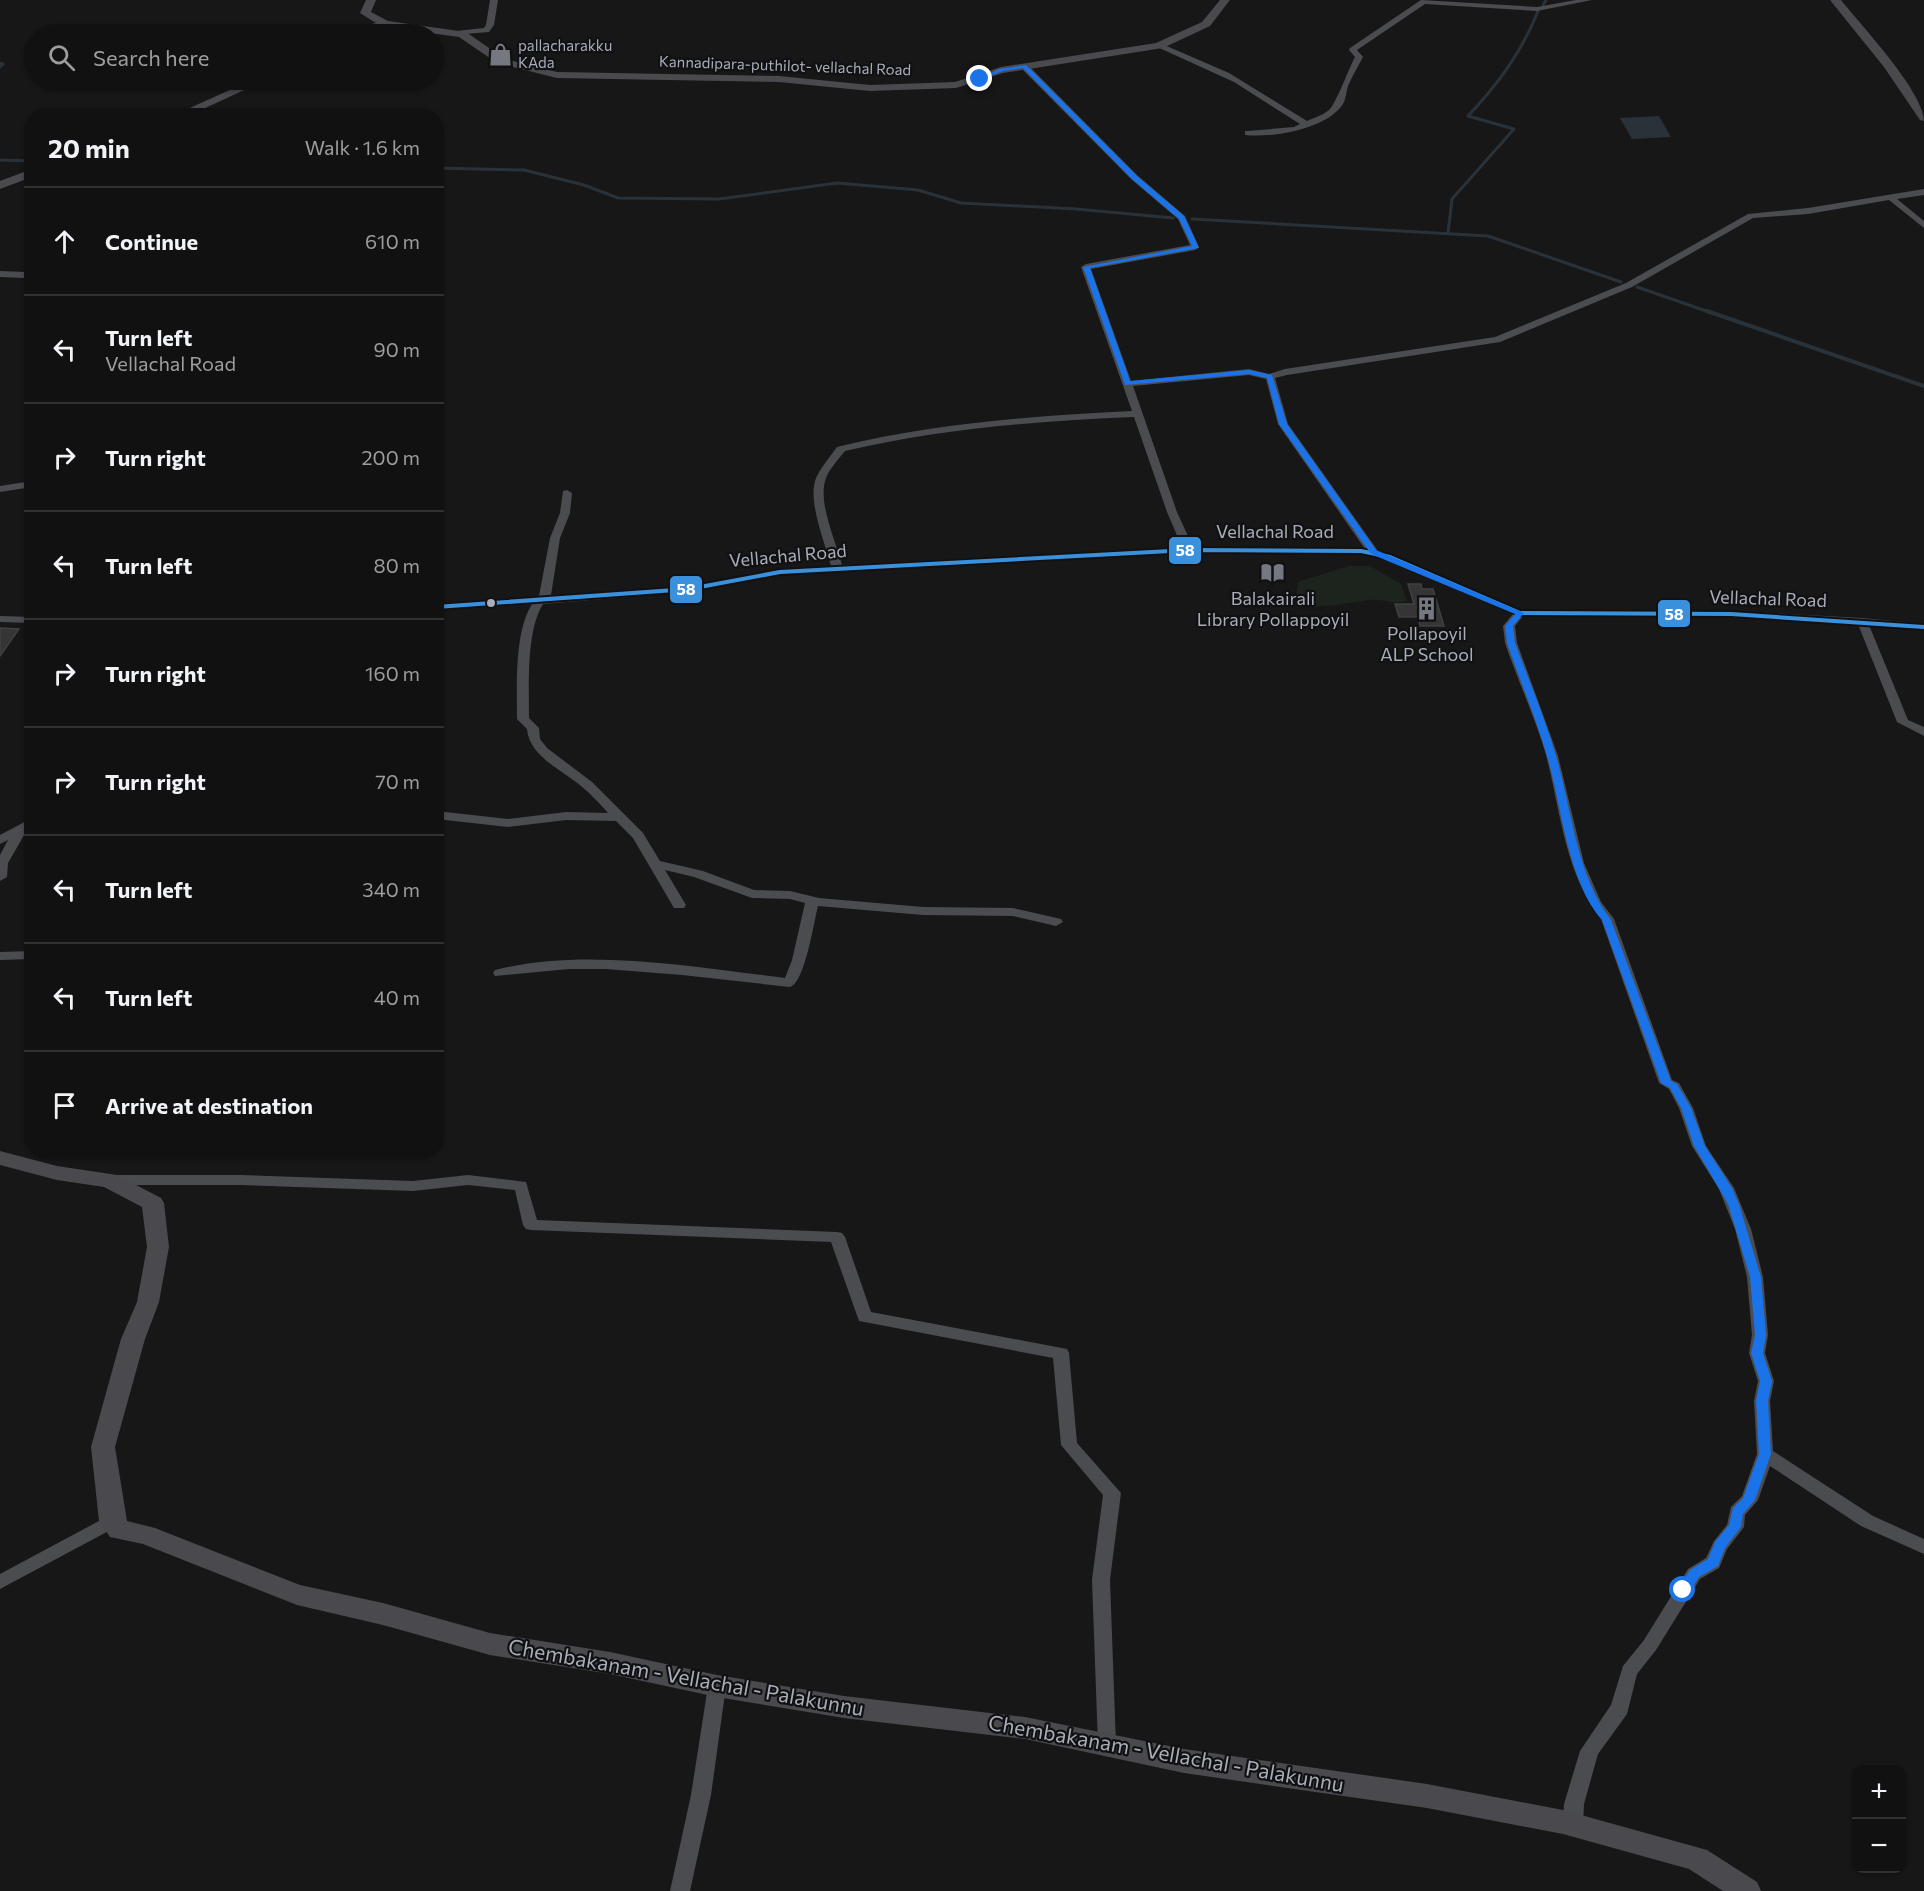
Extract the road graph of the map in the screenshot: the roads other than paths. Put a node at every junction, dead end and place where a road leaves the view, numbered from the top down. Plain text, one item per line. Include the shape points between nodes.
1 (371, 0) edge
2 (494, 0) edge
3 (1225, 0) edge
4 (1588, 0) edge
5 (1835, 0) edge
6 (386, 24) edge
7 (444, 31) edge
8 (456, 33) junction
9 (1159, 46) junction
10 (1024, 66) junction
11 (237, 90) edge
12 (195, 108) edge
13 (1924, 118) edge
14 (1308, 125) junction
15 (1248, 134) dead end
16 (24, 176) edge
17 (0, 184) edge
18 (1924, 192) edge
19 (1891, 198) junction
20 (1924, 225) edge
21 (0, 274) edge
22 (24, 275) dead end
23 (1270, 377) junction
24 (1127, 384) junction
25 (1138, 414) junction
26 (24, 485) edge
27 (0, 489) edge
28 (567, 493) dead end
29 (1189, 550) junction
30 (1374, 552) junction
31 (837, 569) junction
32 (541, 602) junction
33 (444, 607) edge
34 (1520, 613) junction
35 (0, 619) edge
36 (24, 620) edge
37 (1862, 621) junction
38 (1924, 627) edge
39 (1924, 732) edge
40 (444, 816) edge
41 (618, 817) junction
42 (24, 827) edge
43 (24, 830) edge
44 (0, 840) edge
45 (654, 864) junction
46 (0, 877) edge
47 (812, 900) junction
48 (679, 905) dead end
49 (1056, 922) dead end
50 (24, 955) edge
51 (0, 956) edge
52 (500, 973) dead end
53 (0, 1158) edge
54 (109, 1180) junction
55 (1765, 1454) junction
56 (112, 1521) junction
57 (1924, 1548) edge
58 (0, 1581) edge
59 (717, 1686) junction
60 (1107, 1745) junction
61 (1573, 1825) junction
62 (680, 1891) edge
63 (1746, 1891) edge

1 - 6 main road via 365,13
2 - 8 street via 486,30
3 - 9 main road, Kannadipara-puthilot- vellachal Road via 1206,24
4 - 14 street via 1537,9 1424,2 1353,50 1359,57 1340,102 1331,113
5 - 13 main road via 1888,65
7 - 8 main road, Kannadipara-puthilot- vellachal Road
8 - 10 main road, Kannadipara-puthilot- vellachal Road via 501,61 557,75 779,79 919,87 956,86
9 - 10 main road, Kannadipara-puthilot- vellachal Road
9 - 14 street via 1209,65
10 - 24 street via 1134,177 1182,218 1195,248 1086,267
11 - 12 main road
14 - 15 street
16 - 17 main road
18 - 19 street
19 - 20 street
19 - 23 street via 1752,216 1629,285 1497,340
21 - 22 street
23 - 24 street via 1249,372
23 - 30 street via 1283,424
24 - 25 street
25 - 29 street
25 - 31 street via 941,429 841,449 820,479 819,510 831,539
26 - 27 street
28 - 32 street
29 - 30 street, Vellachal Road
29 - 31 street, Vellachal Road
30 - 34 street, Vellachal Road
31 - 32 street, Vellachal Road via 780,572 689,589
32 - 33 street, Vellachal Road
32 - 41 street via 532,613 524,664 523,719 533,728 534,739 543,751 588,785
34 - 37 street, Vellachal Road via 1731,614
34 - 55 street via 1509,626 1511,643 1551,755 1578,862 1596,908 1607,920 1666,1083 1674,1086 1686,1108 1700,1146 1726,1188 1746,1240 1755,1277 1760,1335 1757,1353 1766,1381 1762,1401
35 - 36 street
37 - 38 street, Vellachal Road
37 - 39 street via 1903,722
40 - 41 street via 508,823 566,816
41 - 45 street via 638,836
42 - 44 street
43 - 46 street via 2,863
45 - 47 street via 698,874 752,894
45 - 48 street
47 - 49 street via 923,911 1013,912
47 - 52 street via 790,983 612,966
50 - 51 street
53 - 54 main road via 57,1173
54 - 56 main road via 153,1203 158,1247 148,1302 133,1339 103,1447
54 - 60 street via 413,1186 468,1180 521,1186 531,1225 837,1237 866,1317 1061,1353 1069,1445 1112,1493 1101,1580
55 - 57 street via 1867,1521
55 - 61 street via 1749,1500 1737,1512 1735,1527 1719,1546 1713,1563 1694,1574 1629,1671 1620,1708 1589,1751 1574,1804
56 - 58 street
56 - 59 main road, Chembakanam - Vellachal - Palakunnu via 119,1530 146,1535 297,1595 490,1644 610,1663
59 - 60 main road, Chembakanam - Vellachal - Palakunnu via 844,1707 1025,1728
59 - 62 street via 701,1795
60 - 61 main road, Chembakanam - Vellachal - Palakunnu via 1184,1761 1427,1796
61 - 63 main road, Chembakanam - Vellachal - Palakunnu via 1697,1859

